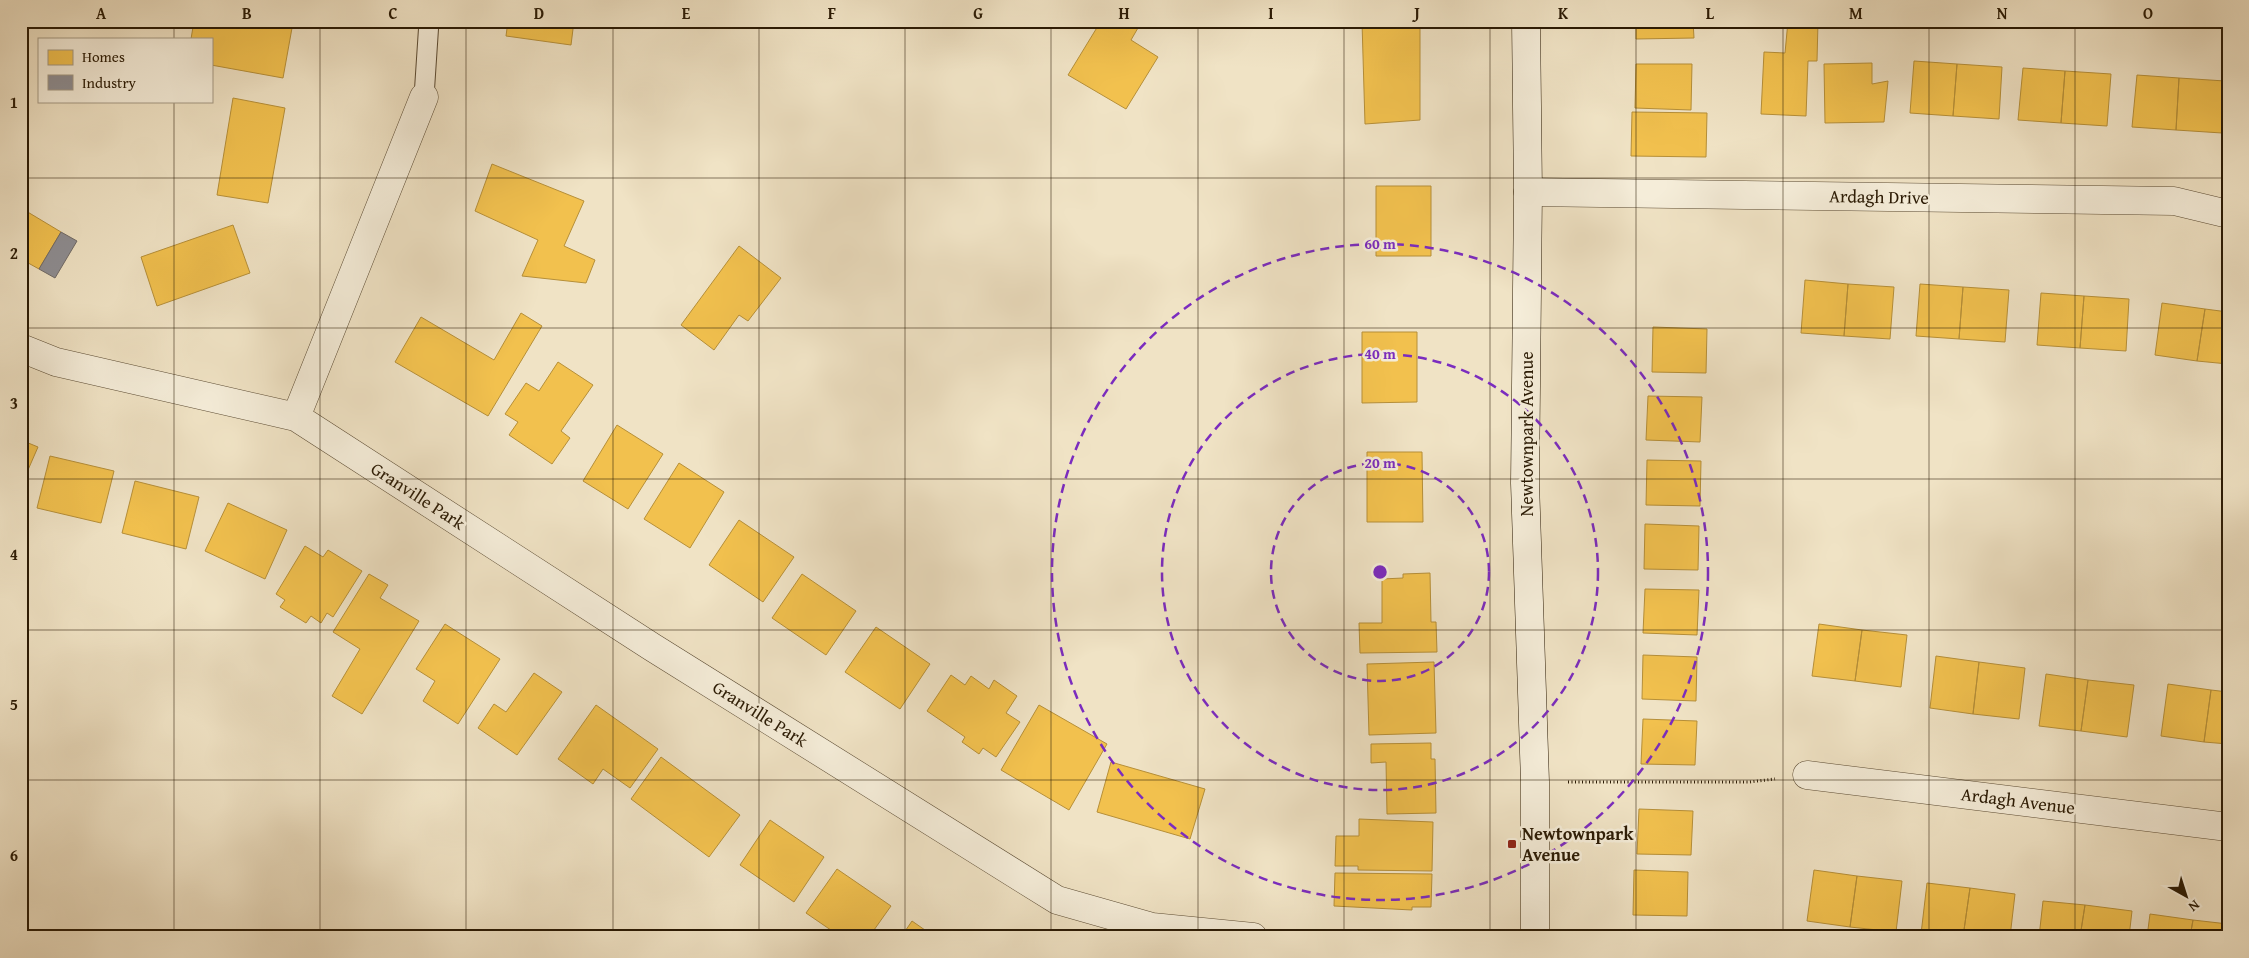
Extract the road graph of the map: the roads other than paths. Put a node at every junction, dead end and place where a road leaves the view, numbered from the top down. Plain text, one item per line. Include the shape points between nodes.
1 (429, 21) edge
2 (1526, 21) edge
3 (424, 97) joint
4 (1528, 192) junction
5 (2228, 214) edge
6 (21, 348) edge
7 (296, 417) junction
8 (1807, 775) road end
9 (2228, 827) edge
10 (1253, 937) edge
11 (1535, 937) edge

1 - 3 lane
2 - 4 street, Newtownpark Avenue
3 - 7 street
4 - 5 street, Ardagh Drive via 2174,201
4 - 11 street, Newtownpark Avenue via 1525,483 1535,782
6 - 7 street, Granville Park via 65,364
7 - 10 street, Granville Park via 652,647 1057,900 1152,927
8 - 9 street, Ardagh Avenue

